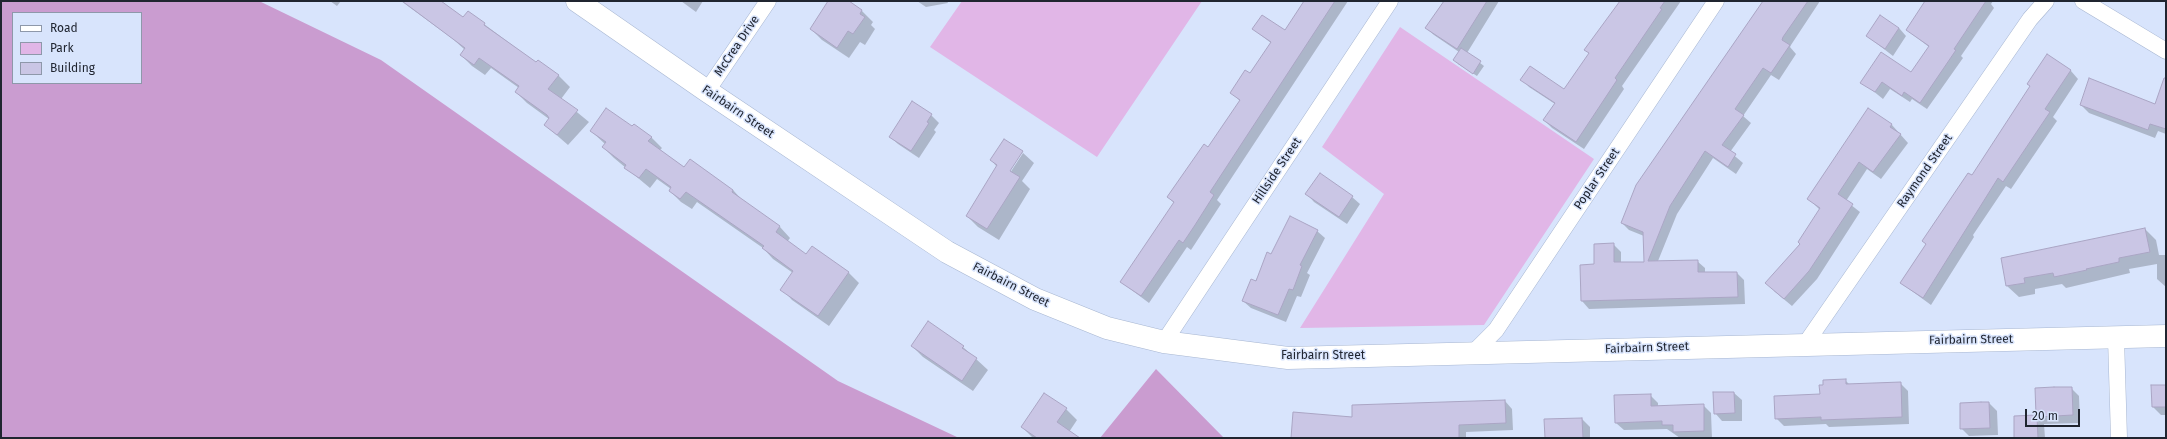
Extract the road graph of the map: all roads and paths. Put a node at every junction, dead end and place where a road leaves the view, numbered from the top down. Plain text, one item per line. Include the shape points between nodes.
1 (577, 1) edge
2 (768, 1) edge
3 (1390, 1) edge
4 (1716, 1) edge
5 (2046, 1) edge
6 (2083, 1) edge
7 (2166, 51) edge
8 (707, 91) junction
9 (2166, 336) edge
10 (2116, 338) junction
11 (1164, 342) junction
12 (1806, 344) junction
13 (1473, 353) junction
14 (2119, 438) edge

1 - 8 main road, Fairbairn Street
2 - 8 street, McCrea Drive
3 - 11 street, Hillside Street
4 - 13 street, Poplar Street via 1496,330
5 - 12 street, Raymond Street via 2030,19
6 - 7 street
8 - 11 main road, Fairbairn Street via 947,252 1034,299 1107,328
9 - 10 main road, Fairbairn Street
10 - 12 main road, Fairbairn Street
10 - 14 street
11 - 13 main road, Fairbairn Street via 1288,358
12 - 13 main road, Fairbairn Street

